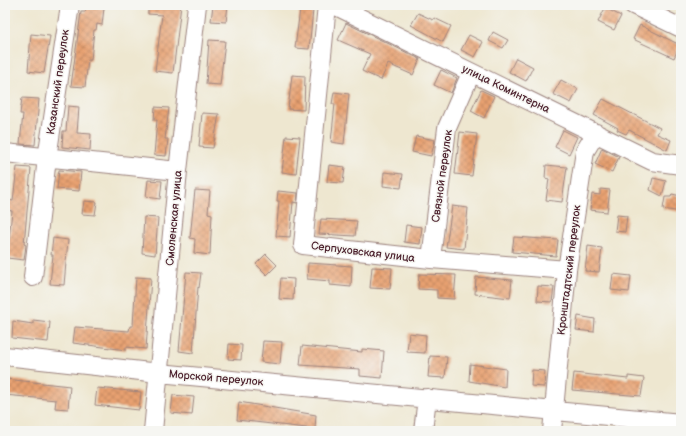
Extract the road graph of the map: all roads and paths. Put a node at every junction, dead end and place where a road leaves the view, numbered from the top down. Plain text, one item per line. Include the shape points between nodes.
1 (70, 5) edge
2 (197, 5) edge
3 (327, 5) edge
4 (334, 5) edge
5 (633, 5) edge
6 (681, 28) edge
7 (471, 73) junction
8 (596, 133) junction
9 (5, 153) edge
10 (47, 158) junction
11 (681, 165) edge
12 (178, 171) junction
13 (431, 259) junction
14 (567, 270) junction
15 (33, 277) dead end
16 (5, 356) edge
17 (159, 373) junction
18 (427, 398) junction
19 (554, 410) junction
20 (681, 423) edge
21 (154, 431) edge
22 (423, 431) edge
23 (552, 431) edge

1 - 10 street, Казанский переулок
2 - 12 street, Смоленская улица
3 - 13 street, Серпуховская улица via 304,245
4 - 7 street, улица Коминтерна
5 - 6 street
7 - 8 street, улица Коминтерна
7 - 13 street, Связной переулок via 447,128
8 - 11 street, улица Коминтерна via 652,161
8 - 14 street, Кронштадтский переулок via 585,151
9 - 10 street
10 - 12 street
10 - 15 street, Казанский переулок
12 - 17 street, Смоленская улица
13 - 14 street, Серпуховская улица
14 - 19 street, Кронштадтский переулок
16 - 17 street, Морской переулок
17 - 18 street, Морской переулок
17 - 21 street, Смоленская улица
18 - 19 street, Морской переулок
18 - 22 street
19 - 20 street, Морской переулок
19 - 23 street

